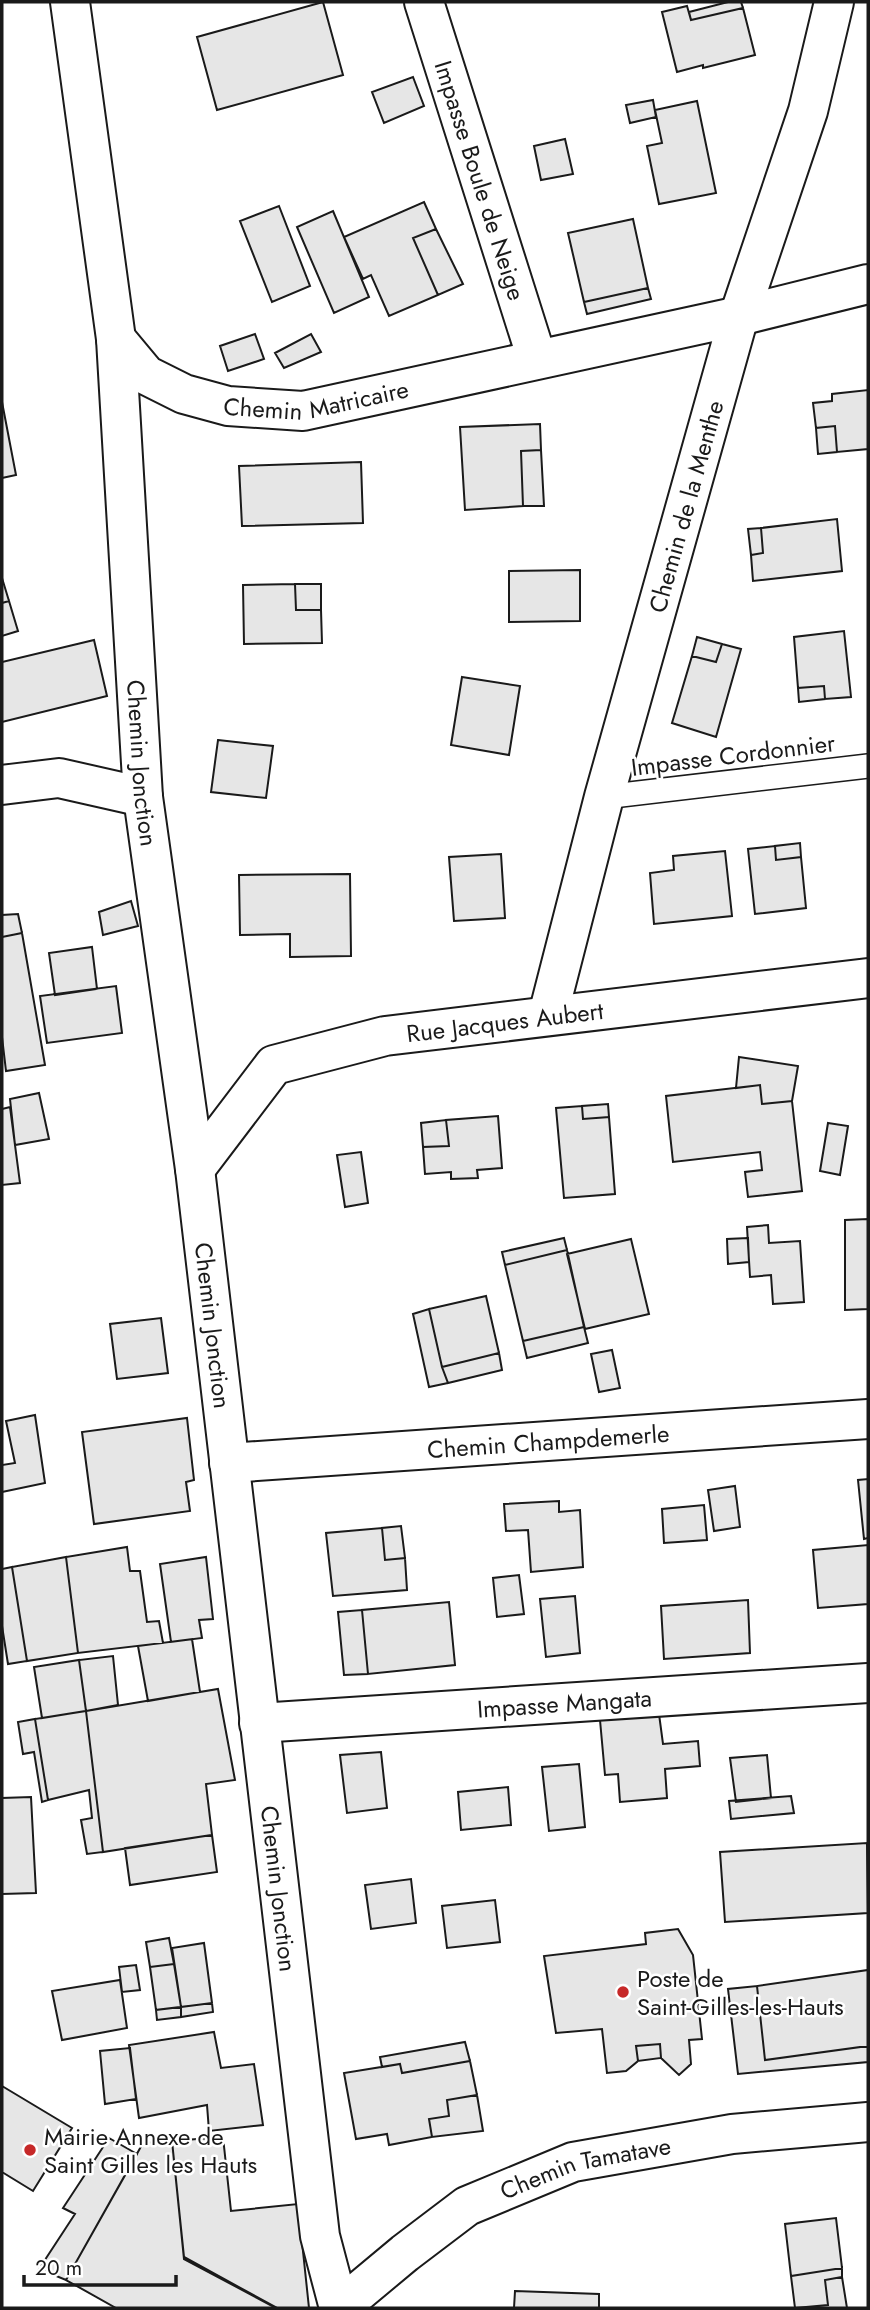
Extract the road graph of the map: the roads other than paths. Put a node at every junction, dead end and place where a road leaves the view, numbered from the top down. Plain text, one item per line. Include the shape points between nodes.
1 (70, 2) edge
2 (424, 2) edge
3 (834, 2) edge
4 (868, 284) edge
5 (740, 316) junction
6 (116, 339) junction
7 (537, 359) junction
8 (868, 766) edge
9 (2, 785) edge
10 (143, 797) junction
11 (604, 797) junction
12 (868, 978) edge
13 (548, 1015) junction
14 (195, 1169) junction
15 (868, 1419) edge
16 (229, 1462) junction
17 (868, 1683) edge
18 (259, 1723) junction
19 (868, 2122) edge
20 (339, 2308) edge

1 - 6 street
2 - 7 street, Impasse Boule de Neige
3 - 5 street, Chemin de la Menthe via 808,111
4 - 5 street, Chemin Matricaire
5 - 7 street, Chemin Matricaire
5 - 11 street, Chemin de la Menthe
6 - 7 street, Chemin Matricaire via 146,375 184,394 228,406 303,411
6 - 10 street, Chemin Jonction
8 - 11 lane, Impasse Cordonnier
9 - 10 street via 60,778
10 - 14 street, Chemin Jonction
11 - 13 street, Chemin de la Menthe
12 - 13 street, Rue Jacques Aubert
13 - 14 street, Rue Jacques Aubert via 384,1036 274,1065
14 - 16 street, Chemin Jonction
15 - 16 street, Chemin Champdemerle
16 - 18 street, Chemin Jonction
17 - 18 street, Impasse Mangata
18 - 20 street, Chemin Jonction via 320,2236
19 - 20 street, Chemin Tamatave via 732,2134 573,2162 467,2206

